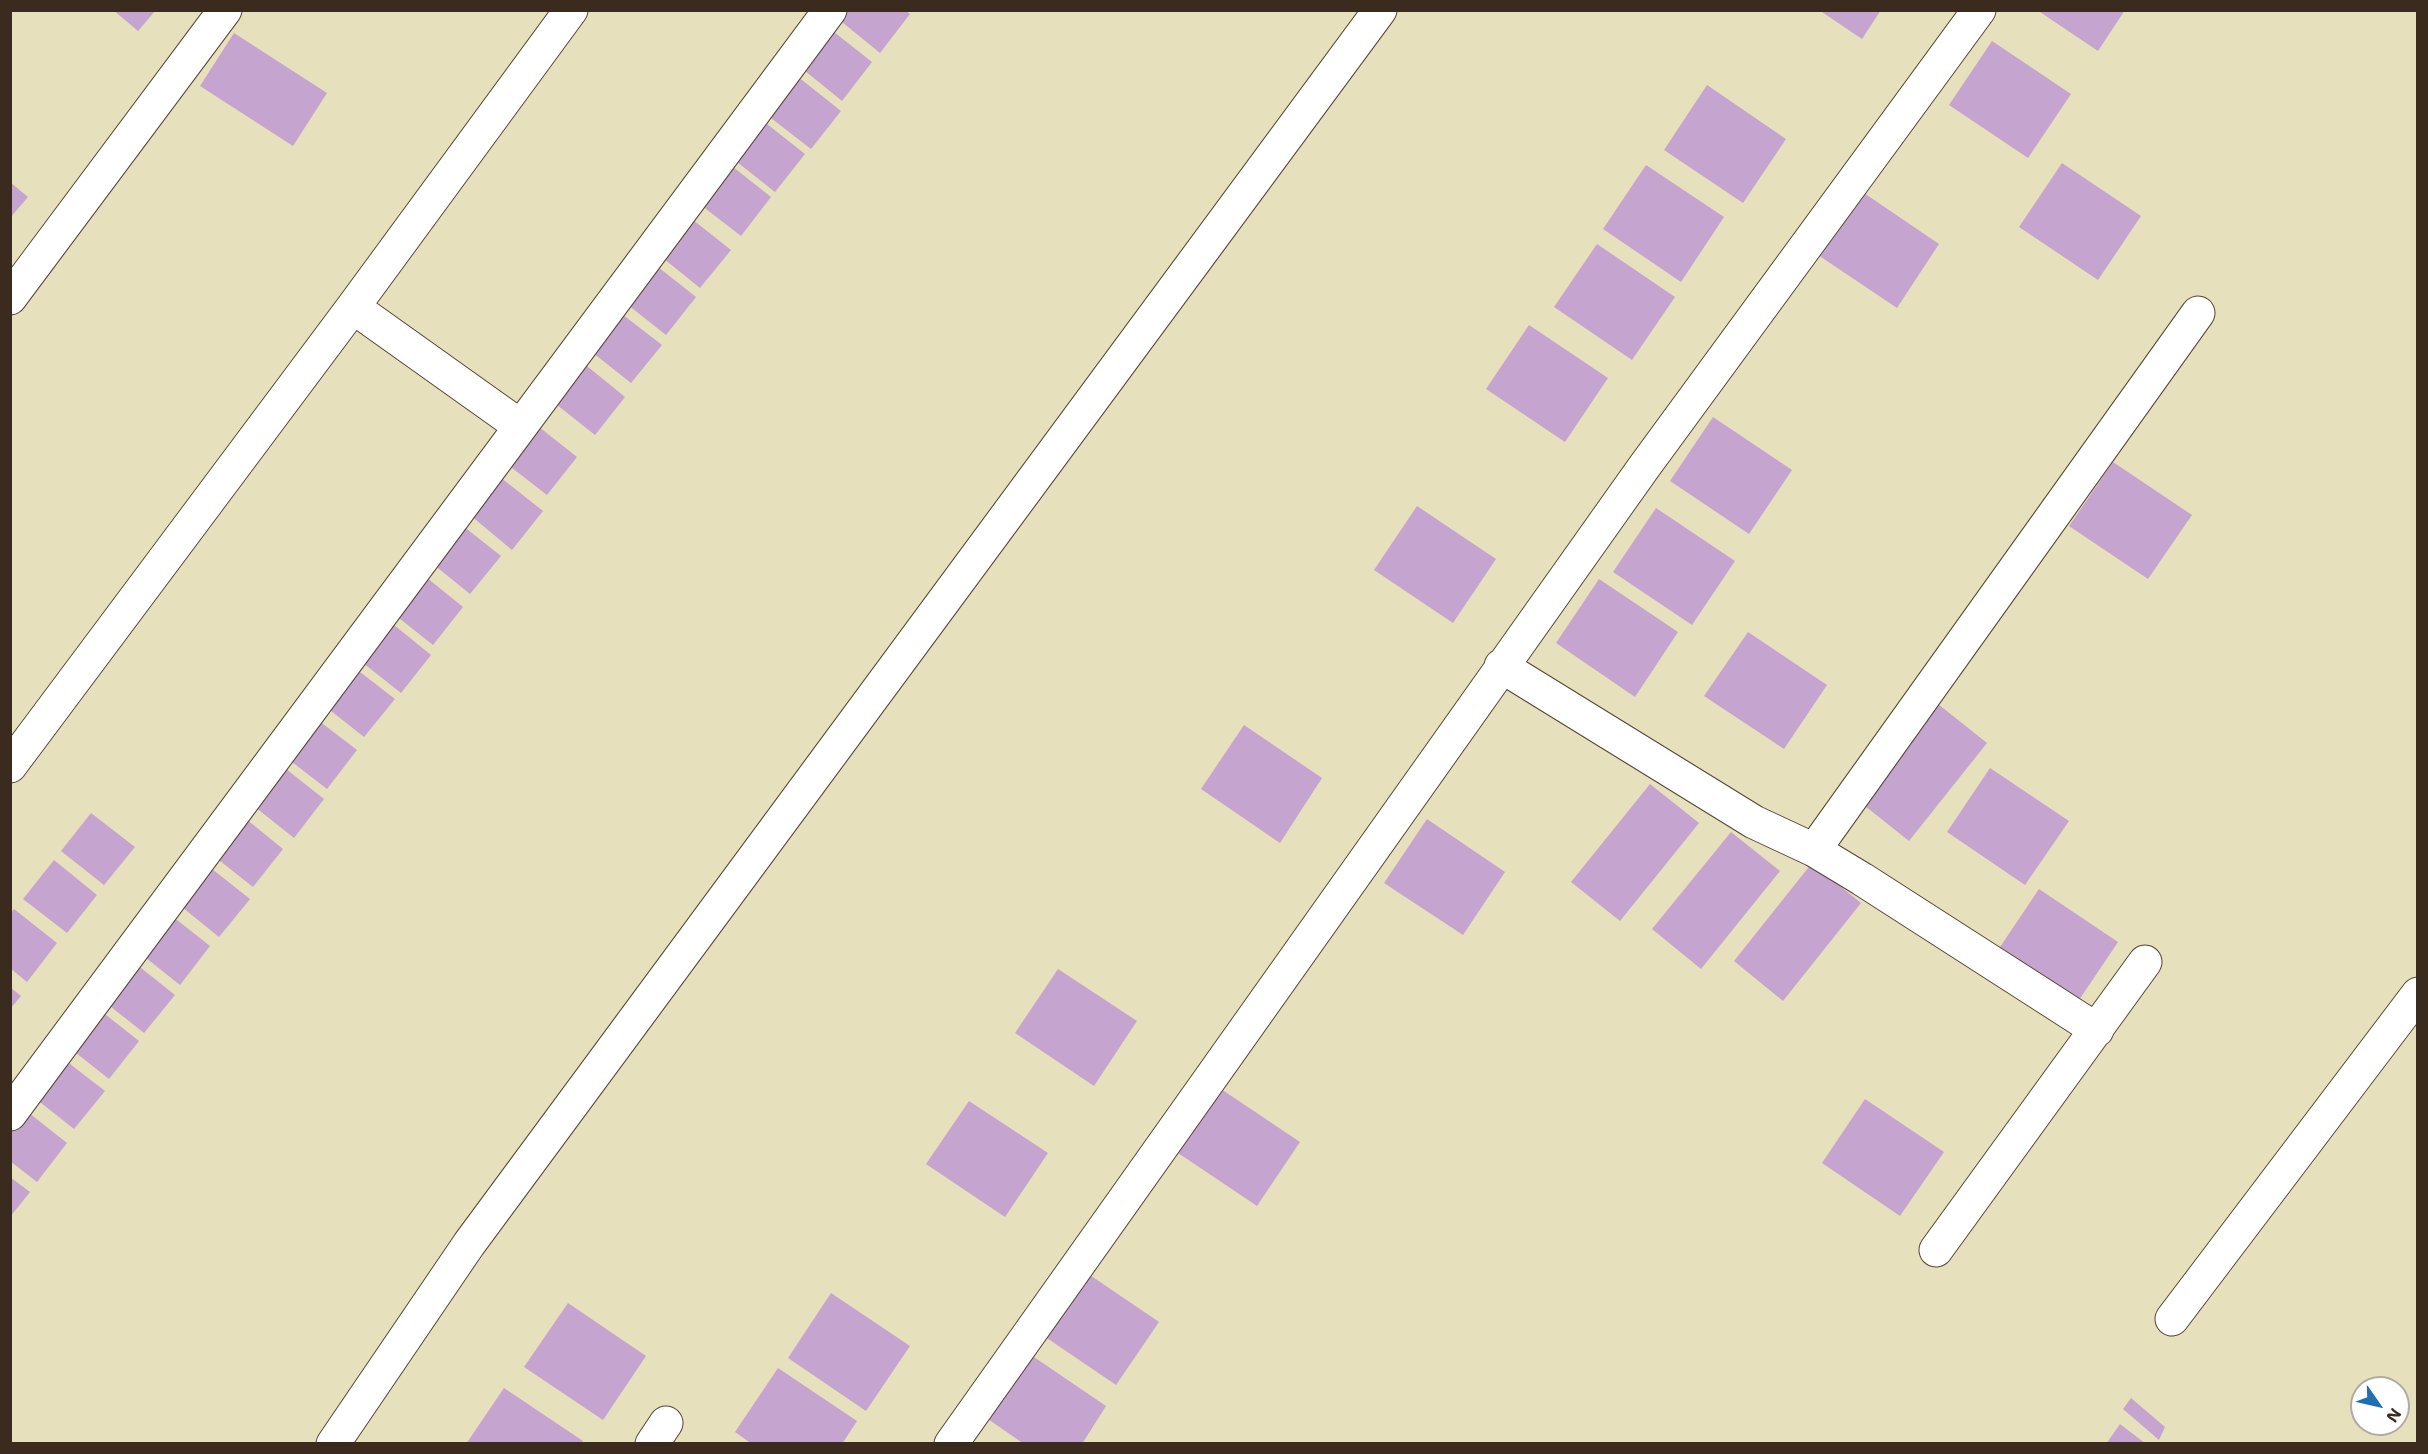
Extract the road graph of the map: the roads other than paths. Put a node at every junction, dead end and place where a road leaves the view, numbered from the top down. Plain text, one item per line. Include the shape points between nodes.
1 (225, 10) edge
2 (571, 10) edge
3 (830, 10) edge
4 (1380, 10) edge
5 (1978, 10) edge
6 (10, 298) edge
7 (353, 307) junction
8 (2198, 313) dead end
9 (520, 426) junction
10 (1502, 666) junction
11 (10, 766) edge
12 (1814, 850) junction
13 (2145, 962) dead end
14 (2418, 994) edge
15 (2097, 1030) junction
16 (10, 1114) edge
17 (1936, 1250) dead end
18 (2172, 1319) dead end
19 (333, 1443) edge
20 (951, 1443) edge

1 - 6 street
2 - 7 street
3 - 9 street
4 - 19 street via 469,1244
5 - 10 street
7 - 9 street
7 - 11 street
8 - 12 street
9 - 16 street
10 - 12 street via 1754,822
10 - 20 street
12 - 15 street
13 - 15 street
14 - 18 street
15 - 17 street

